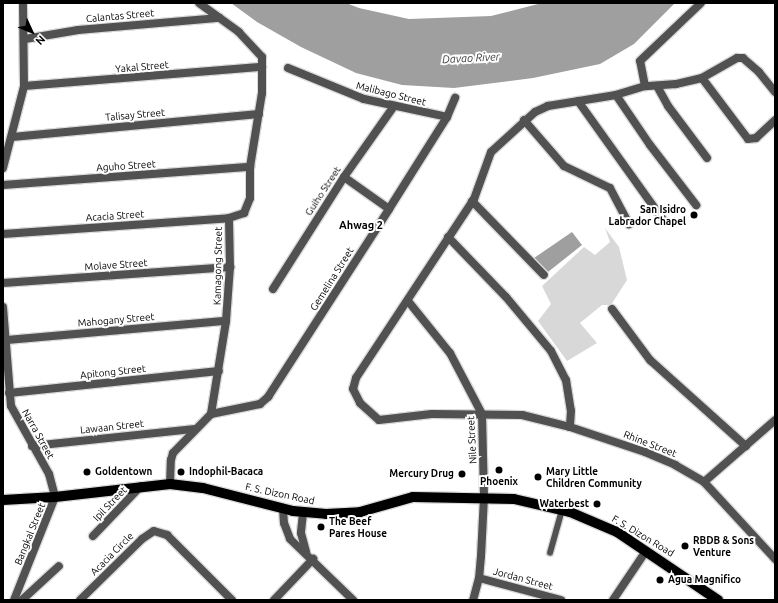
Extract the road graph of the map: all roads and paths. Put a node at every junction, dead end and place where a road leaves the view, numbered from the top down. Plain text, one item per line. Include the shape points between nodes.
1 (23, 3) edge
2 (199, 3) edge
3 (701, 3) edge
4 (219, 18) junction
5 (25, 40) junction
6 (262, 67) junction
7 (288, 68) dead end
8 (702, 78) junction
9 (24, 86) junction
10 (645, 86) junction
11 (657, 86) junction
12 (775, 92) edge
13 (616, 94) junction
14 (455, 98) dead end
15 (578, 101) junction
16 (394, 106) junction
17 (259, 114) junction
18 (447, 117) junction
19 (524, 120) junction
20 (775, 120) edge
21 (12, 137) junction
22 (707, 158) dead end
23 (250, 167) junction
24 (3, 168) edge
25 (344, 177) junction
26 (3, 185) edge
27 (472, 202) junction
28 (696, 205) dead end
29 (390, 210) junction
30 (229, 218) junction
31 (664, 221) dead end
32 (629, 224) dead end
33 (3, 234) edge
34 (448, 237) junction
35 (230, 267) junction
36 (544, 275) dead end
37 (3, 283) edge
38 (273, 289) dead end
39 (408, 301) junction
40 (3, 307) edge
41 (612, 309) dead end
42 (226, 321) junction
43 (7, 340) junction
44 (219, 371) junction
45 (9, 393) junction
46 (211, 414) junction
47 (482, 414) junction
48 (775, 420) edge
49 (570, 427) junction
50 (195, 429) junction
51 (32, 446) junction
52 (746, 446) junction
53 (704, 482) junction
54 (170, 484) junction
55 (141, 486) junction
56 (484, 497) junction
57 (55, 498) junction
58 (3, 500) edge
59 (283, 509) junction
60 (562, 510) junction
61 (303, 513) junction
62 (93, 536) dead end
63 (646, 551) junction
64 (306, 552) junction
65 (550, 553) dead end
66 (313, 559) junction
67 (775, 560) edge
68 (59, 566) dead end
69 (480, 578) junction
70 (14, 600) edge
71 (22, 600) edge
72 (80, 600) edge
73 (232, 600) edge
74 (274, 600) edge
75 (353, 600) edge
76 (473, 600) edge
77 (561, 600) edge
78 (613, 600) edge
79 (718, 600) edge

1 - 5 street
2 - 4 street, Kamagong Street
3 - 10 street via 640,61
4 - 5 street, Calantas Street via 78,30
4 - 6 street, Kamagong Street via 258,50 262,57
5 - 9 street
6 - 9 street, Yakal Street
6 - 17 street, Kamagong Street
7 - 16 street, Malibago Street via 364,99
8 - 11 street, Rhine Street
8 - 12 street, Rhine Street via 743,58 759,72
8 - 20 street via 748,138 756,138
9 - 21 street
10 - 11 street, Rhine Street
10 - 13 street, Rhine Street
11 - 22 street via 668,106
13 - 15 street, Rhine Street
13 - 28 street via 650,145
14 - 18 street, Gemelina Street
15 - 19 street, Rhine Street via 541,108
15 - 31 street
16 - 18 street, Malibago Street
16 - 25 street, Guiho Street
17 - 21 street, Talisay Street
17 - 23 street, Kamagong Street
18 - 29 street, Gemelina Street
19 - 27 street, Rhine Street via 491,152 479,190
19 - 32 street via 564,166 610,188
21 - 24 street
23 - 26 street, Aguho Street
23 - 30 street, Kamagong Street via 250,198 247,210 240,216
25 - 29 street
25 - 38 street, Guiho Street
27 - 34 street, Rhine Street
27 - 36 street
29 - 46 street, Gemelina Street via 264,401
30 - 33 street, Acacia Street
30 - 35 street, Kamagong Street
34 - 39 street, Rhine Street
34 - 49 street via 506,297 551,351 566,380 571,411
35 - 37 street, Molave Street
35 - 42 street, Kamagong Street
39 - 47 street, Nile Street via 450,353
39 - 47 street, Rhine Street via 356,378 353,389 360,403 374,417 386,420 432,414
40 - 43 street, Narra Street
41 - 52 street via 650,360
42 - 43 street, Mahogany Street
42 - 44 street, Kamagong Street
43 - 45 street, Narra Street
44 - 45 street, Apitong Street
44 - 46 street, Kamagong Street
45 - 51 street, Narra Street via 11,406
46 - 50 street
47 - 49 street, Rhine Street via 522,415
47 - 56 street, Nile Street
48 - 52 street
49 - 53 street, Rhine Street via 645,452 675,465
50 - 51 street, Lawaan Street
50 - 54 street via 173,453
51 - 57 street, Narra Street via 49,474
52 - 53 street
53 - 67 street, Rhine Street
54 - 55 main road, F. S. Dizon Road
54 - 59 main road, F. S. Dizon Road via 203,488
55 - 57 main road, F. S. Dizon Road
55 - 62 street, Ipil Street
56 - 60 main road, F. S. Dizon Road via 514,499
56 - 61 main road, F. S. Dizon Road via 420,497 342,514
56 - 69 street, Nile Street
57 - 58 main road, F. S. Dizon Road
57 - 70 street, Bangkal Street
59 - 61 main road, F. S. Dizon Road
59 - 64 street via 288,535
60 - 63 main road, F. S. Dizon Road via 600,524
60 - 65 lane
61 - 64 street via 301,532
63 - 78 street
63 - 79 main road, F. S. Dizon Road
64 - 66 street
66 - 74 street
66 - 75 street
68 - 71 street
69 - 76 street, Nile Street
69 - 77 street, Jordan Street
72 - 73 street, Acacia Circle via 142,539 154,532 167,535

